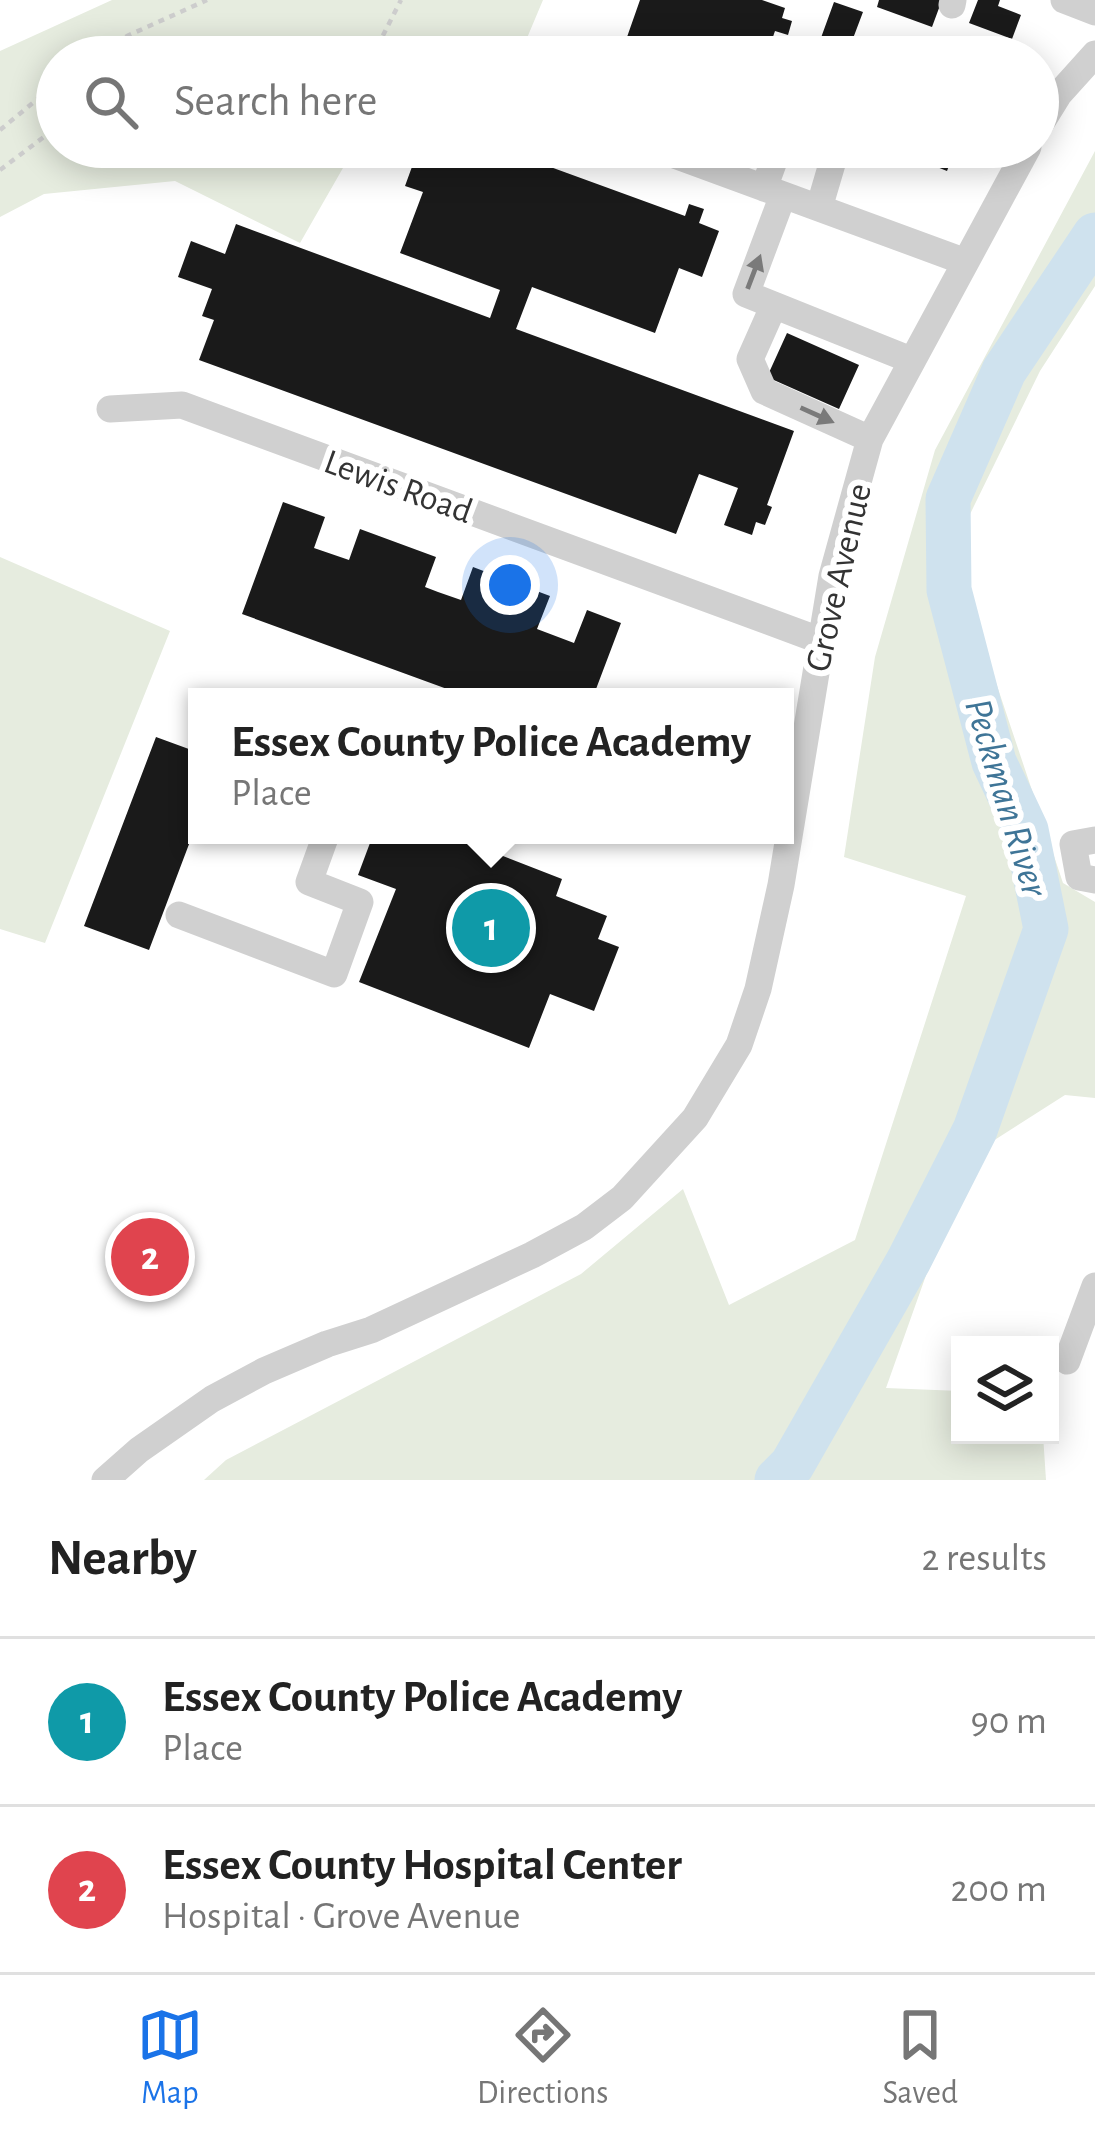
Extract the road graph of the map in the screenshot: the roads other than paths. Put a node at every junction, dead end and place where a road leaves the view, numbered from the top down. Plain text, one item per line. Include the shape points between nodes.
1 (1064, 0) edge
2 (1095, 12) edge
3 (1095, 54) edge
4 (1059, 94) edge
5 (711, 168) edge
6 (777, 168) edge
7 (831, 168) edge
8 (1016, 168) edge
9 (774, 191) junction
10 (819, 208) junction
11 (963, 261) junction
12 (774, 305) junction
13 (911, 360) junction
14 (110, 409) dead end
15 (870, 439) junction
16 (819, 640) junction
17 (794, 801) edge
18 (1095, 840) edge
19 (323, 844) edge
20 (787, 844) edge
21 (1095, 880) edge
22 (179, 915) dead end
23 (1095, 1286) edge
24 (1067, 1360) dead end
25 (105, 1480) edge

1 - 2 street
3 - 4 street
5 - 9 street
6 - 9 street
7 - 10 street
8 - 11 street, Grove Avenue
9 - 10 street
12 -> 9 street via 746,294
10 - 11 street
11 - 13 street, Grove Avenue
12 - 13 street
12 -> 15 street via 750,359 764,392
13 - 15 street, Grove Avenue
14 - 16 street, Lewis Road via 182,405
15 - 16 street, Grove Avenue
16 - 17 street, Grove Avenue
18 - 21 street via 1073,844 1079,877
19 - 22 street via 309,883 360,902 334,974
20 - 25 street, Grove Avenue via 739,1045 695,1118 622,1198 532,1256 212,1400
23 - 24 street

